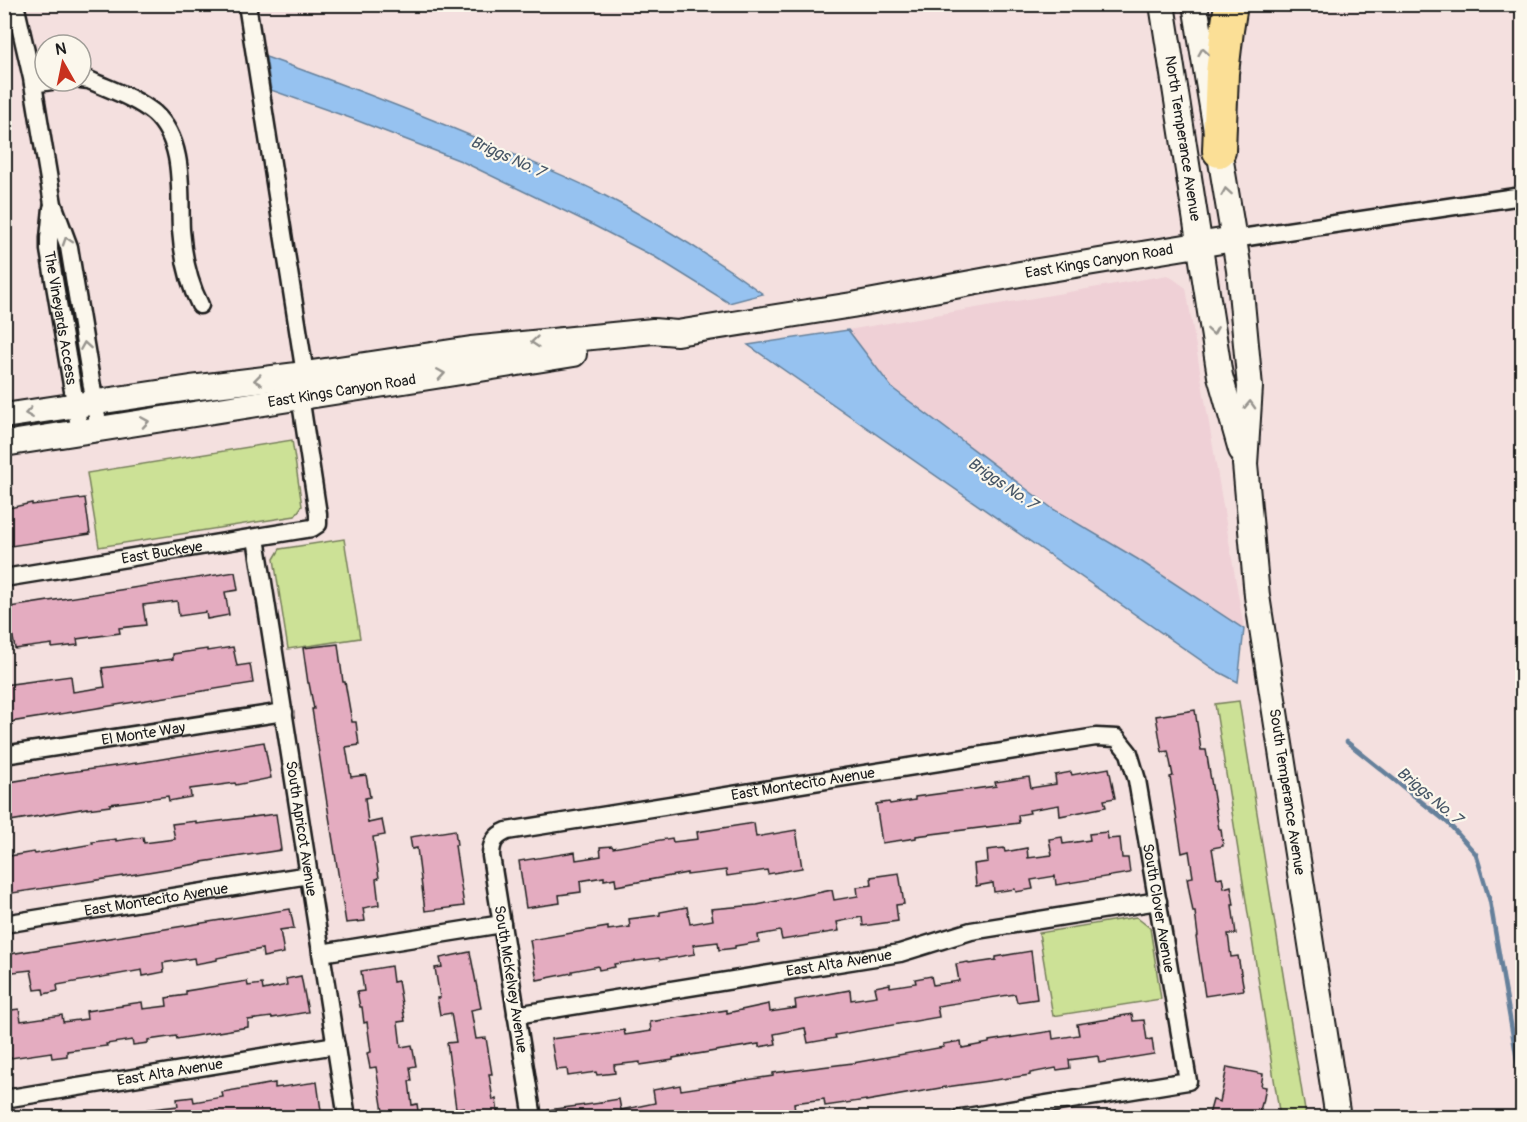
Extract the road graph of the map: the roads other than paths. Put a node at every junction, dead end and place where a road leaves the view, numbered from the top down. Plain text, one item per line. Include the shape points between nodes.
1 (15, 4) edge
2 (247, 4) edge
3 (1162, 4) edge
4 (1195, 4) edge
5 (1231, 4) edge
6 (93, 82) edge
7 (33, 84) edge
8 (34, 93) edge
9 (1219, 151) junction
10 (1522, 196) edge
11 (1234, 239) junction
12 (1199, 244) junction
13 (1204, 273) joint
14 (200, 305) dead end
15 (677, 333) junction
16 (303, 385) junction
17 (85, 405) junction
18 (4, 416) edge
19 (89, 431) junction
20 (4, 444) edge
21 (1245, 464) junction
22 (256, 538) junction
23 (4, 578) edge
24 (284, 712) junction
25 (1117, 738) joint
26 (4, 755) edge
27 (494, 840) joint
28 (309, 875) junction
29 (1158, 902) junction
30 (4, 924) edge
31 (502, 924) junction
32 (321, 953) junction
33 (516, 1015) junction
34 (336, 1045) junction
35 (4, 1099) edge
36 (347, 1118) edge
37 (533, 1118) edge
38 (961, 1118) edge
39 (1338, 1118) edge

1 - 7 street, The Vineyards Access
2 - 16 street
3 - 12 main road, North Temperance Avenue
9 -> 4 main road
5 - 9 highway via 1222,73
6 - 14 street via 138,102 166,126 177,160 184,258
8 - 17 street, The Vineyards Access via 53,204 69,247
11 -> 9 main road
10 - 11 street, East Kings Canyon Road
11 - 12 main road, East Kings Canyon Road
21 -> 11 main road, South Temperance Avenue via 1250,387
12 - 13 main road, North Temperance Avenue
12 - 15 main road, East Kings Canyon Road
13 -> 21 main road, South Temperance Avenue via 1220,376
16 -> 15 main road, East Kings Canyon Road via 655,341
15 -> 16 main road, East Kings Canyon Road via 653,331 438,353 388,372 305,389
16 -> 17 main road, East Kings Canyon Road via 191,388
19 -> 16 main road, East Kings Canyon Road
16 - 22 street, East Buckeye via 318,524
17 -> 18 main road, East Kings Canyon Road
17 - 19 street, The Vineyards Access
19 - 20 main road, East Kings Canyon Road
21 - 39 main road, South Temperance Avenue via 1257,597
22 - 23 street, East Buckeye
22 - 24 street, South Apricot Avenue
24 - 26 street, El Monte Way
24 - 28 street, South Apricot Avenue
25 - 27 street, East Montecito Avenue via 1096,737 519,829 499,834
25 - 29 street, South Clover Avenue via 1129,753 1137,780
27 - 31 street, South McKelvey Avenue via 491,856
28 - 30 street, East Montecito Avenue
28 - 32 street, South Apricot Avenue
29 - 33 street, East Alta Avenue via 971,931 900,953
29 - 38 street, South Clover Avenue via 1188,1081
31 - 32 street
31 - 33 street, South McKelvey Avenue
32 - 34 street, South Apricot Avenue
33 - 37 street, South McKelvey Avenue
34 - 35 street, East Alta Avenue
34 - 36 street, South Apricot Avenue

